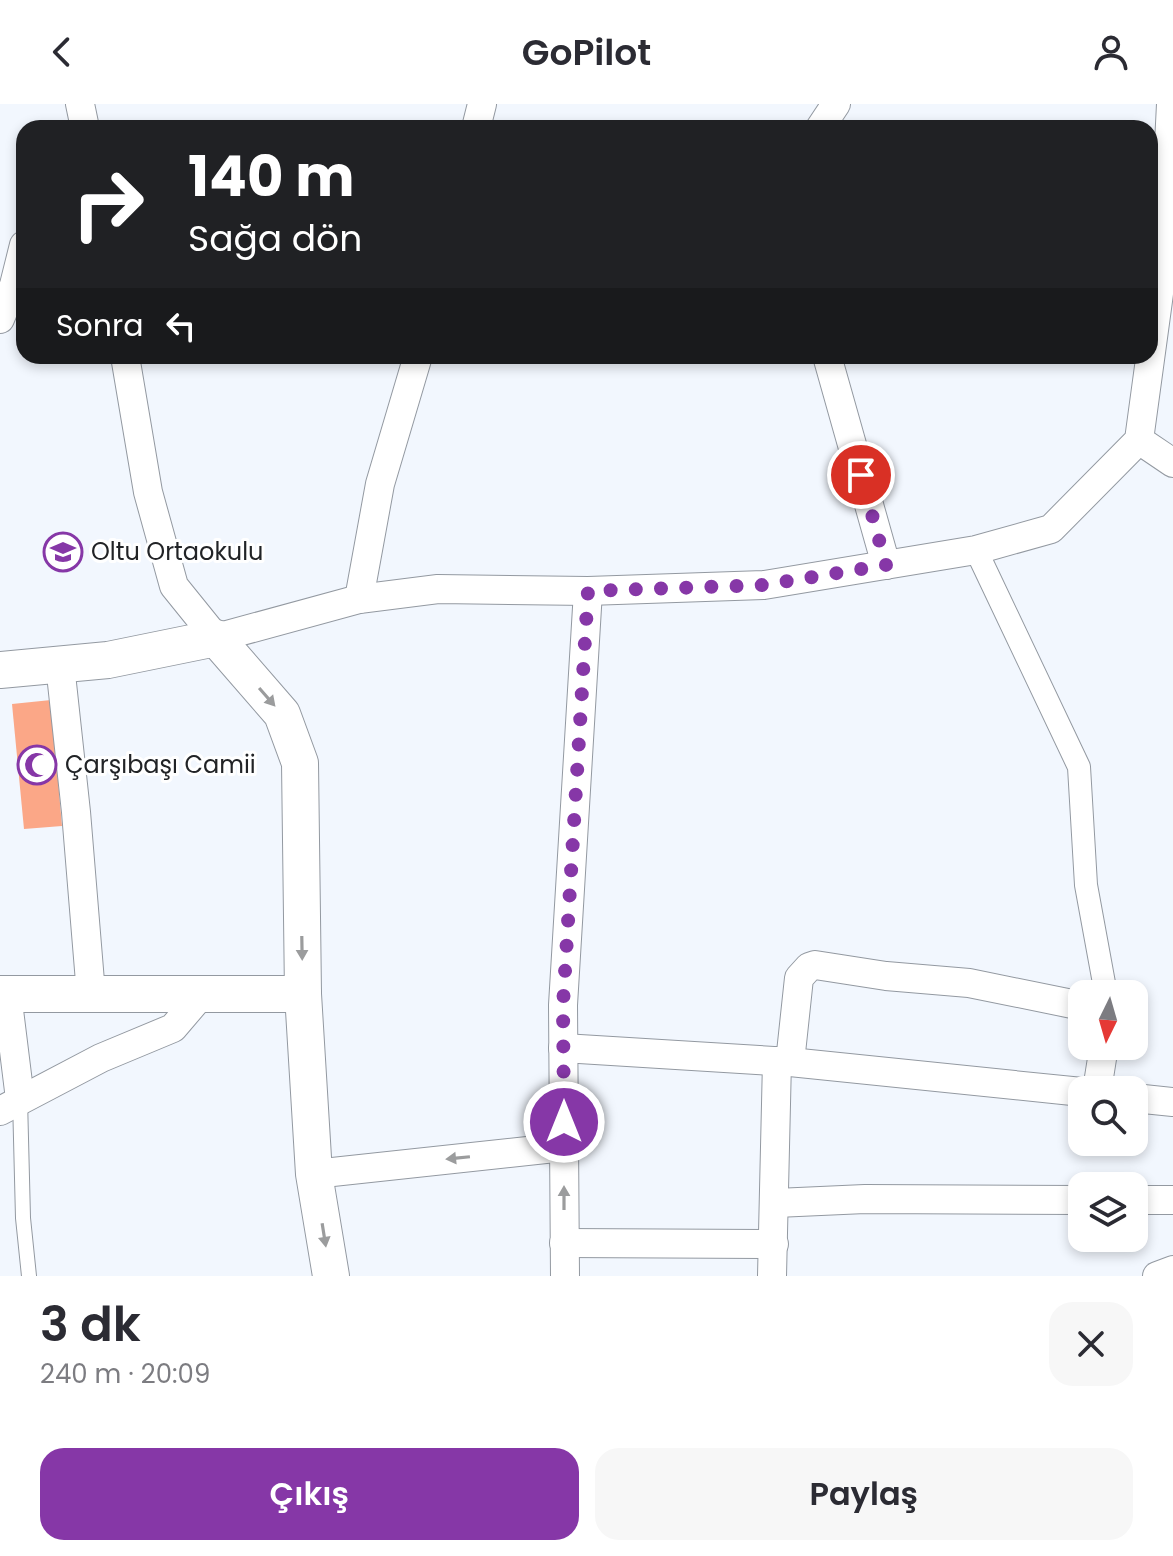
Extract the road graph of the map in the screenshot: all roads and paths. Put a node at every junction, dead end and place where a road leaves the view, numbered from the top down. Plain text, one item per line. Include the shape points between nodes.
1 (1171, 104) edge
2 (16, 277) edge
3 (1158, 301) edge
4 (0, 319) edge
5 (126, 364) edge
6 (420, 364) edge
7 (829, 364) edge
8 (1149, 364) edge
9 (1139, 440) junction
10 (1173, 463) edge
11 (976, 550) junction
12 (886, 565) junction
13 (588, 591) junction
14 (359, 599) junction
15 (216, 638) junction
16 (60, 665) junction
17 (0, 670) edge
18 (1103, 980) edge
19 (4, 994) edge
20 (91, 994) junction
21 (202, 994) junction
22 (303, 994) junction
23 (1068, 1003) edge
24 (563, 1048) junction
25 (784, 1062) junction
26 (1068, 1091) edge
27 (1148, 1099) edge
28 (1173, 1102) edge
29 (10, 1105) edge
30 (564, 1147) junction
31 (314, 1174) junction
32 (1068, 1200) edge
33 (1148, 1200) edge
34 (1173, 1200) edge
35 (776, 1203) junction
36 (564, 1243) junction
37 (774, 1244) junction
38 (1173, 1270) edge
39 (29, 1276) edge
40 (331, 1276) edge
41 (565, 1276) edge
42 (772, 1276) edge
43 (1157, 1276) edge

1 - 3 street
2 - 4 street
5 - 15 street via 148,492 174,586
6 - 14 street via 380,484
7 - 12 street
8 - 9 street
9 - 10 street
9 - 11 street via 1051,529
11 - 12 street
11 - 18 street via 1079,767 1086,885
12 - 13 street via 764,585
13 - 14 street via 438,589
13 - 24 street
14 - 15 street
15 - 16 street
15 -> 22 street via 282,714 300,763
16 - 17 street
16 - 20 street
19 - 20 street
19 - 29 street
20 - 21 street
21 - 22 street
21 - 29 street via 173,1028
22 - 31 street
23 - 25 street via 969,983 815,965 799,978
24 - 25 street
24 - 30 street
25 - 26 street
25 - 35 street
27 - 28 street
29 - 39 lane
30 -> 31 street
36 -> 30 street
31 -> 40 street
32 - 35 street
33 - 34 street
35 - 37 street
36 - 37 street
36 - 41 street
37 - 42 street
38 - 43 street

